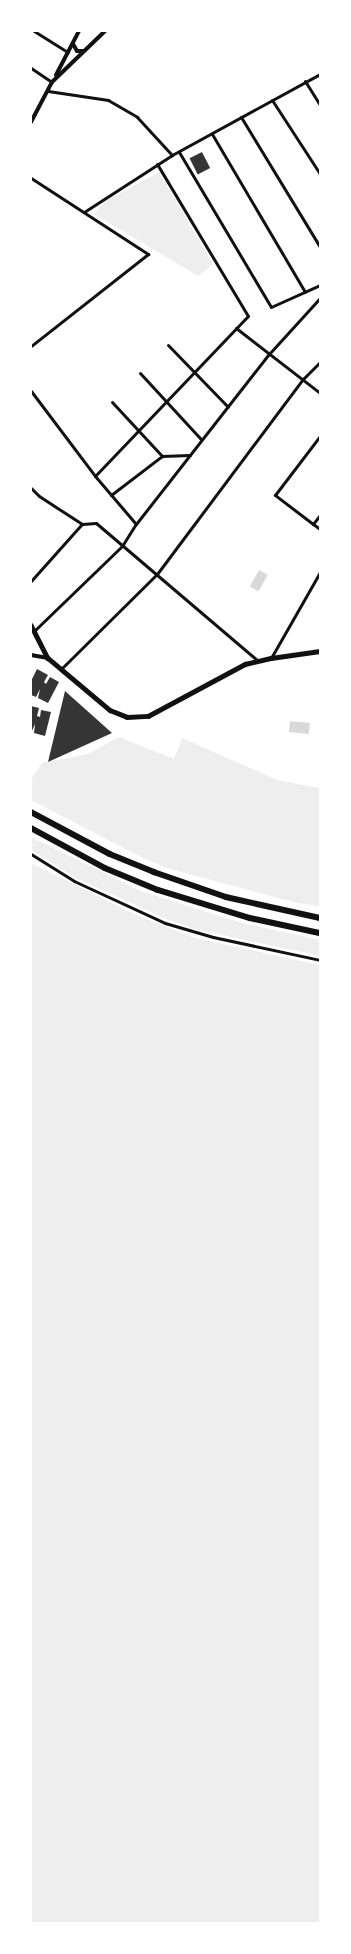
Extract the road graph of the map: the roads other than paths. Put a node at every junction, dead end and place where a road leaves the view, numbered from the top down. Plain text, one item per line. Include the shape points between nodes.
1 (34, 31) edge
2 (79, 31) edge
3 (105, 31) edge
4 (73, 43) junction
5 (83, 51) junction
6 (68, 52) junction
7 (31, 68) edge
8 (320, 74) edge
9 (305, 81) junction
10 (52, 82) junction
11 (48, 91) junction
12 (272, 100) junction
13 (320, 105) edge
14 (241, 117) junction
15 (31, 121) edge
16 (212, 134) junction
17 (179, 152) junction
18 (172, 155) junction
19 (157, 164) junction
20 (320, 174) edge
21 (31, 178) edge
22 (84, 212) junction
23 (320, 247) edge
24 (320, 285) edge
25 (304, 292) junction
26 (320, 298) edge
27 (236, 328) junction
28 (168, 345) dead end
29 (31, 346) edge
30 (269, 354) junction
31 (320, 362) edge
32 (195, 372) junction
33 (140, 373) dead end
34 (303, 379) junction
35 (31, 391) edge
36 (320, 392) edge
37 (112, 402) dead end
38 (167, 402) junction
39 (228, 407) junction
40 (140, 430) junction
41 (320, 436) edge
42 (202, 439) junction
43 (190, 455) junction
44 (162, 456) junction
45 (95, 476) junction
46 (31, 488) edge
47 (111, 495) junction
48 (320, 515) edge
49 (82, 524) junction
50 (136, 524) junction
51 (313, 524) junction
52 (320, 529) edge
53 (122, 546) junction
54 (320, 572) edge
55 (157, 574) junction
56 (31, 581) edge
57 (32, 628) edge
58 (320, 652) edge
59 (31, 655) edge
60 (48, 658) junction
61 (271, 658) junction
62 (257, 660) junction
63 (62, 669) junction
64 (31, 812) edge
65 (31, 828) edge
66 (31, 854) edge
67 (320, 918) edge
68 (320, 933) edge
69 (320, 960) edge

1 - 6 street
2 - 4 street
3 - 5 street
4 - 5 street via 74,48
4 - 6 street
5 - 10 street
6 - 10 street
7 - 10 street
8 - 9 street
9 - 12 street
9 - 13 street
10 - 11 street
11 - 15 street
11 - 18 street via 108,100 137,117
12 - 14 street
12 - 20 street
14 - 16 street
14 - 23 street
16 - 17 street
16 - 25 street
17 - 18 street
17 - 25 street via 271,307
18 - 19 street
19 - 22 street
19 - 27 street via 248,316
21 - 22 street
22 - 29 street via 148,254
24 - 25 street
26 - 30 street
27 - 30 street
27 - 32 street
28 - 32 street
30 - 34 street
30 - 39 street
31 - 34 street
32 - 38 street
32 - 39 street
33 - 38 street
34 - 36 street
34 - 55 street
35 - 45 street
37 - 40 street
38 - 40 street
38 - 42 street
39 - 42 street
40 - 44 street
40 - 45 street
41 - 51 street via 276,495
42 - 43 street
43 - 44 street
43 - 50 street
44 - 47 street
45 - 47 street
46 - 49 street
47 - 50 street
48 - 51 street
49 - 53 street via 96,524
49 - 56 street
50 - 53 street
51 - 52 street
53 - 55 street
53 - 57 street
54 - 61 street
55 - 62 street
55 - 63 street
57 - 60 main road
58 - 61 main road
59 - 60 street
60 - 63 main road
61 - 62 main road
62 - 63 main road via 148,716 117,714
64 - 67 highway via 103,851 154,872 226,896
65 - 68 highway via 105,868 158,890 250,918
66 - 69 street via 74,881 166,922 213,937

